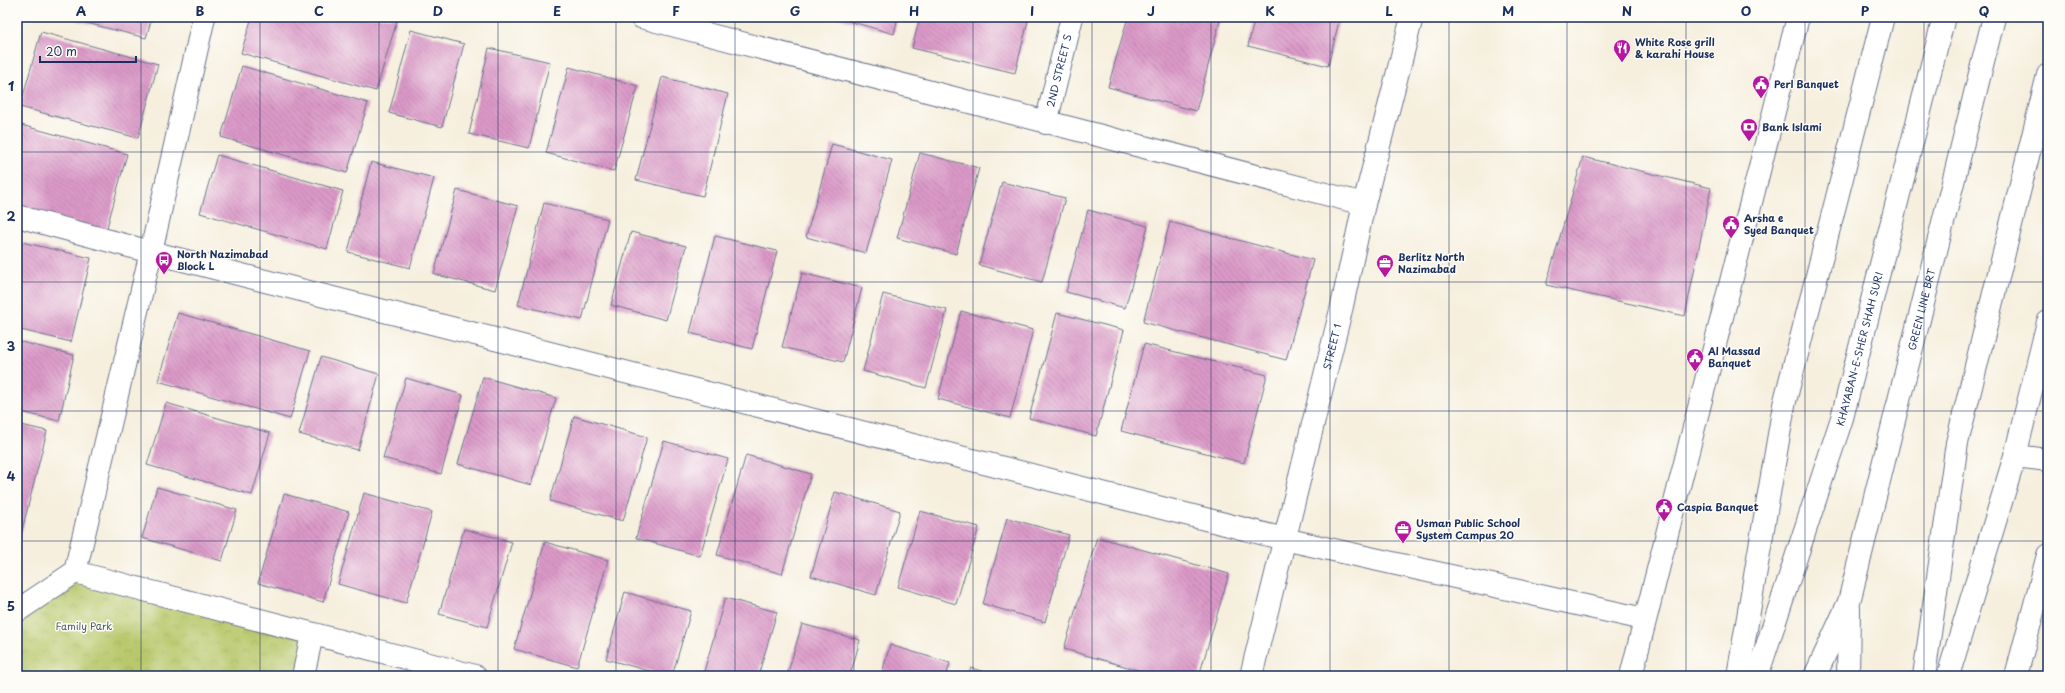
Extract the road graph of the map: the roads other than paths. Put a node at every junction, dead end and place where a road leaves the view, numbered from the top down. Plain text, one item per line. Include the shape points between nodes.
1 (204, 17) edge
2 (641, 17) edge
3 (1072, 17) edge
4 (1412, 17) edge
5 (1798, 17) edge
6 (1884, 17) edge
7 (1944, 17) edge
8 (1994, 17) edge
9 (2048, 75) edge
10 (1046, 123) junction
11 (1364, 204) junction
12 (17, 216) edge
13 (151, 252) junction
14 (2048, 322) edge
15 (2015, 456) junction
16 (2048, 460) edge
17 (1284, 539) junction
18 (2048, 555) edge
19 (75, 572) junction
20 (1849, 602) junction
21 (17, 611) edge
22 (1644, 618) junction
23 (312, 635) junction
24 (303, 676) edge
25 (475, 676) edge
26 (1250, 676) edge
27 (1631, 676) edge
28 (1738, 676) edge
29 (1757, 676) edge
30 (1815, 676) edge
31 (1848, 676) edge
32 (1924, 676) edge
33 (1948, 676) edge
34 (2016, 676) edge

1 - 13 street
2 - 10 street
3 - 10 street, 2ND STREET S
4 - 11 street, STREET 1
5 - 22 street
6 - 28 street via 1784,406
7 - 29 street, KHAYABAN-E-SHER SHAH SURI via 1842,418
8 - 20 street, GREEN LINE BRT
9 - 32 street via 1957,443
10 - 11 street
11 - 17 street, STREET 1 via 1342,306
12 - 13 street
13 - 17 street
13 - 19 street
14 - 15 street
15 - 16 street
15 - 33 street
17 - 22 street
17 - 26 street, STREET 1
18 - 34 street
19 - 21 street
19 - 23 street
20 - 30 street, GREEN LINE BRT
20 - 31 street, GREEN LINE BRT
22 - 27 street
23 - 24 street
23 - 25 street

